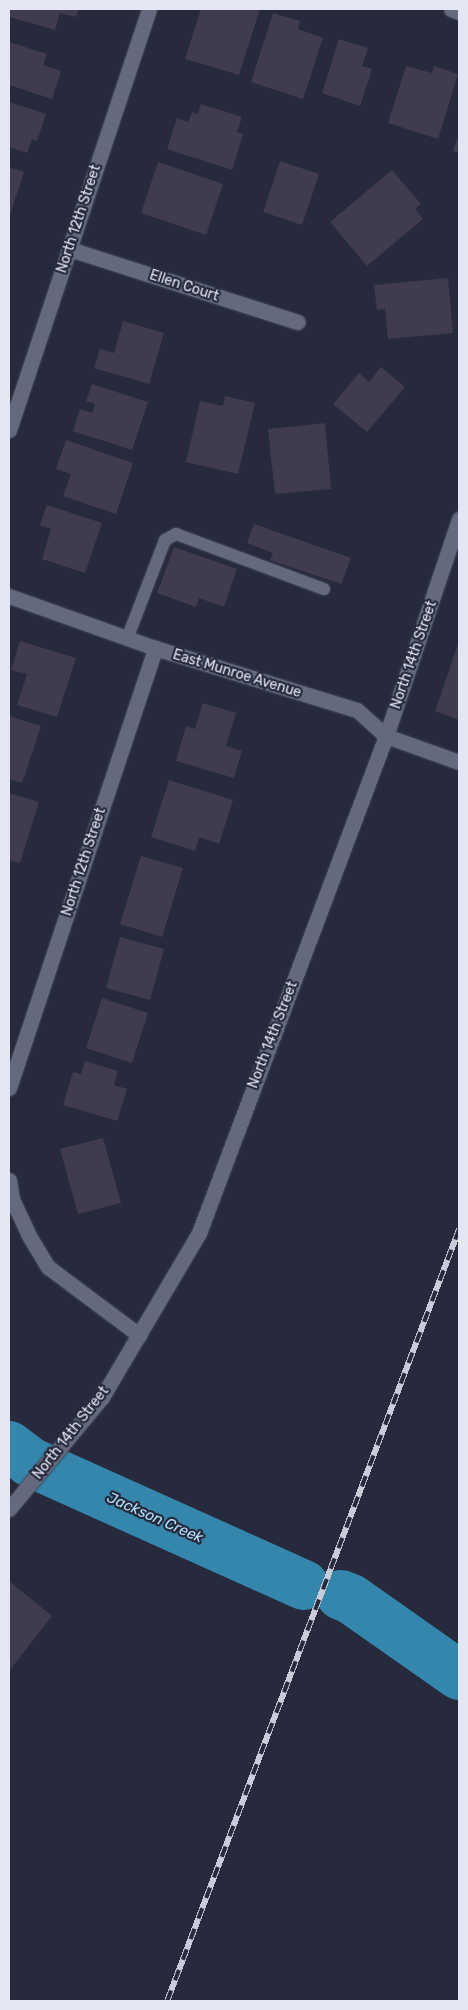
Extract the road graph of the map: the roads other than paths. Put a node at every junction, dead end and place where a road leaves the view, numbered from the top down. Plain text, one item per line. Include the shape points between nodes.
1 (149, 9) edge
2 (451, 9) edge
3 (459, 12) edge
4 (70, 249) junction
5 (298, 322) dead end
6 (9, 430) edge
7 (459, 519) edge
8 (324, 589) dead end
9 (9, 596) edge
10 (127, 638) junction
11 (155, 648) junction
12 (386, 736) junction
13 (459, 762) edge
14 (10, 1080) edge
15 (9, 1180) edge
16 (139, 1335) junction
17 (12, 1506) edge

1 - 4 street, North 12th Street
2 - 3 street
4 - 5 street, Ellen Court
4 - 6 street, North 12th Street
7 - 12 street, North 14th Street
8 - 10 lane via 176,534 165,540
9 - 10 street, East Munroe Avenue
10 - 11 street, East Munroe Avenue
11 - 12 street, East Munroe Avenue via 357,710
11 - 14 street, North 12th Street
12 - 13 street, East Munroe Avenue
12 - 16 street, North 14th Street via 199,1232
15 - 16 street via 16,1208 48,1267
16 - 17 street, North 14th Street via 102,1397

